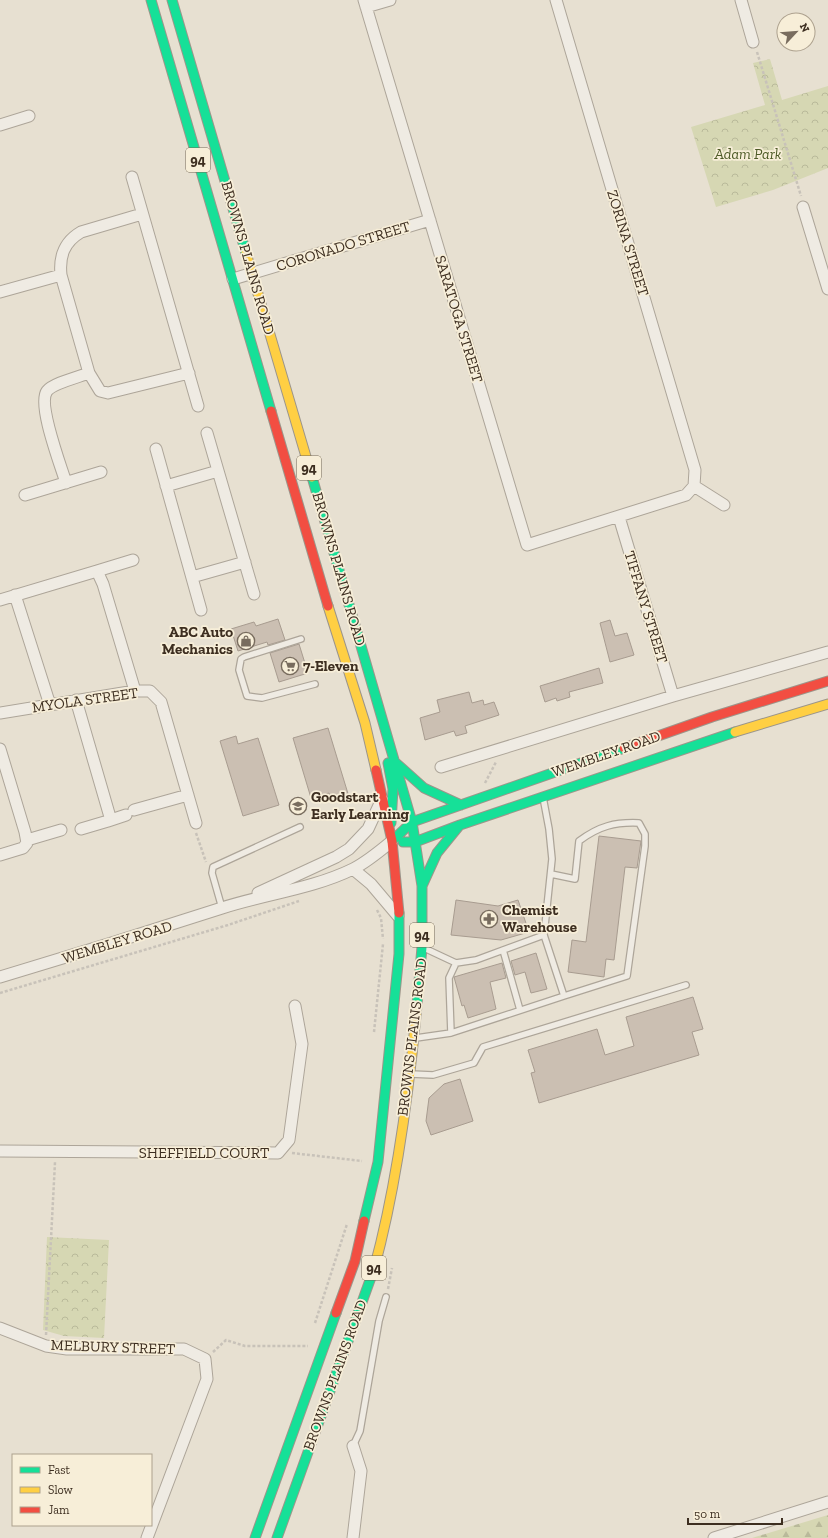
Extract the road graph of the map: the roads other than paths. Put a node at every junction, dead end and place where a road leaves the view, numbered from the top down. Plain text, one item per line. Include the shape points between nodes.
1 (151, 0) edge
2 (172, 0) edge
3 (390, 0) edge
4 (556, 0) edge
5 (741, 0) edge
6 (365, 4) edge
7 (753, 42) road end
8 (29, 116) dead end
9 (0, 125) edge
10 (132, 177) dead end
11 (803, 207) road end
12 (142, 214) junction
13 (430, 220) junction
14 (252, 273) junction
15 (61, 275) junction
16 (233, 279) junction
17 (828, 289) edge
18 (0, 292) edge
19 (189, 373) junction
20 (89, 374) junction
21 (198, 406) dead end
22 (207, 432) dead end
23 (156, 449) dead end
24 (218, 471) junction
25 (101, 472) dead end
26 (66, 483) junction
27 (166, 486) junction
28 (694, 486) junction
29 (25, 495) dead end
30 (724, 505) dead end
31 (620, 517) junction
32 (133, 560) dead end
33 (245, 562) junction
34 (97, 571) junction
35 (192, 577) junction
36 (254, 594) dead end
37 (16, 595) junction
38 (0, 600) edge
39 (201, 610) dead end
40 (301, 639) dead end
41 (828, 652) edge
42 (828, 680) edge
43 (315, 684) dead end
44 (135, 691) junction
45 (673, 696) junction
46 (76, 700) junction
47 (828, 704) edge
48 (50, 705) junction
49 (0, 713) edge
50 (382, 717) junction
51 (0, 749) edge
52 (396, 763) junction
53 (441, 767) dead end
54 (188, 795) junction
55 (543, 797) junction
56 (382, 799) junction
57 (461, 804) junction
58 (108, 821) junction
59 (412, 822) junction
60 (196, 823) road end
61 (460, 825) junction
62 (300, 827) dead end
63 (81, 829) dead end
64 (61, 830) dead end
65 (27, 840) junction
66 (392, 841) junction
67 (415, 842) junction
68 (0, 855) edge
69 (353, 869) junction
70 (551, 874) junction
71 (422, 886) junction
72 (234, 904) junction
73 (222, 908) junction
74 (400, 918) junction
75 (544, 935) junction
76 (422, 947) junction
77 (503, 950) junction
78 (456, 963) junction
79 (0, 977) edge
80 (686, 985) dead end
81 (564, 996) junction
82 (295, 1006) dead end
83 (520, 1010) junction
84 (451, 1033) junction
85 (414, 1038) junction
86 (409, 1074) junction
87 (0, 1151) edge
88 (386, 1297) road end
89 (0, 1328) edge
90 (352, 1446) joint
91 (828, 1502) edge
92 (152, 1525) edge
93 (152, 1526) edge
94 (147, 1538) edge
95 (255, 1538) edge
96 (277, 1538) edge
97 (353, 1538) edge
98 (714, 1538) edge

1 - 16 main road, BROWNS PLAINS ROAD / 94
2 - 14 main road, BROWNS PLAINS ROAD / 94
3 - 6 street
4 - 28 street, ZORINA STREET via 695,470
5 - 7 street
6 - 13 street, SARATOGA STREET
8 - 9 street
10 - 12 street
11 - 17 street
12 - 15 street via 81,232 72,238 64,249 60,263
12 - 19 street
13 - 14 street, CORONADO STREET
13 - 31 street, SARATOGA STREET via 526,545
14 - 16 street, CORONADO STREET
14 - 50 main road, BROWNS PLAINS ROAD / 94
15 - 18 street
15 - 20 street
16 - 56 main road, BROWNS PLAINS ROAD / 94 via 365,723
19 - 20 street via 108,393 100,391
19 - 21 street
20 - 26 street via 54,386 46,391 43,400 44,413
22 - 24 street
23 - 27 street
24 - 27 street
24 - 33 street
25 - 26 street
26 - 29 street
27 - 35 street
28 - 30 street
28 - 31 street via 686,495
31 - 45 street, TIFFANY STREET
32 - 34 street
33 - 35 street
33 - 36 street
34 - 37 street
34 - 44 street
35 - 39 street
37 - 38 street
37 - 48 street
40 - 43 lane via 241,659 239,670 247,696 262,698
41 - 45 street
42 - 57 main road, WEMBLEY ROAD via 712,717
44 - 46 street, MYOLA STREET
44 - 54 street, MYOLA STREET via 150,692 161,702
45 - 53 street
46 - 48 street, MYOLA STREET
46 - 58 street via 108,806
47 - 55 main road, WEMBLEY ROAD via 717,737
48 - 49 street, MYOLA STREET
50 - 52 main road, BROWNS PLAINS ROAD / 94
50 - 66 main road via 382,738 393,789
51 - 65 street
52 - 57 main road via 424,788
52 - 59 main road, BROWNS PLAINS ROAD / 94
54 - 58 street
54 - 60 street, MYOLA STREET
55 - 61 main road, WEMBLEY ROAD
55 - 70 lane via 552,847
56 - 66 main road, BROWNS PLAINS ROAD / 94
56 - 72 street, WEMBLEY ROAD via 368,830 349,849 336,858
57 - 59 main road, WEMBLEY ROAD
58 - 63 street
59 - 66 main road, WEMBLEY ROAD
59 - 67 main road, BROWNS PLAINS ROAD / 94
61 - 67 main road, WEMBLEY ROAD
61 - 71 main road via 437,853
62 - 73 lane via 213,867 212,873
64 - 65 street
65 - 68 street via 23,848
66 - 67 main road, WEMBLEY ROAD
66 - 69 street, WEMBLEY ROAD
66 - 74 main road, BROWNS PLAINS ROAD / 94
67 - 71 main road, BROWNS PLAINS ROAD / 94
69 - 72 street, WEMBLEY ROAD via 307,885
69 - 74 street via 371,884
70 - 75 lane
70 - 81 lane via 575,879 580,841 592,831 618,822 639,823 645,834 646,846 627,976
71 - 76 main road, BROWNS PLAINS ROAD / 94
72 - 73 street, WEMBLEY ROAD
73 - 79 street, WEMBLEY ROAD via 143,935
74 - 95 main road, BROWNS PLAINS ROAD / 94 via 399,954 378,1162 367,1215 355,1260
75 - 77 lane
75 - 81 lane
76 - 78 lane
76 - 85 main road, BROWNS PLAINS ROAD / 94
77 - 78 lane via 476,960
77 - 83 lane
78 - 84 lane via 449,978
80 - 86 lane via 483,1047 474,1063 432,1075
81 - 83 lane
82 - 87 street, SHEFFIELD COURT via 302,1044 289,1140 278,1153
83 - 84 lane
84 - 85 lane
85 - 86 main road, BROWNS PLAINS ROAD / 94
86 - 96 main road, BROWNS PLAINS ROAD / 94 via 393,1189 374,1270
88 - 90 lane via 379,1321 360,1431
89 - 92 street, MELBURY STREET via 46,1346 67,1349 184,1349 205,1359 207,1380
90 - 97 street via 361,1471
91 - 98 street
93 - 94 street, MELBURY STREET

